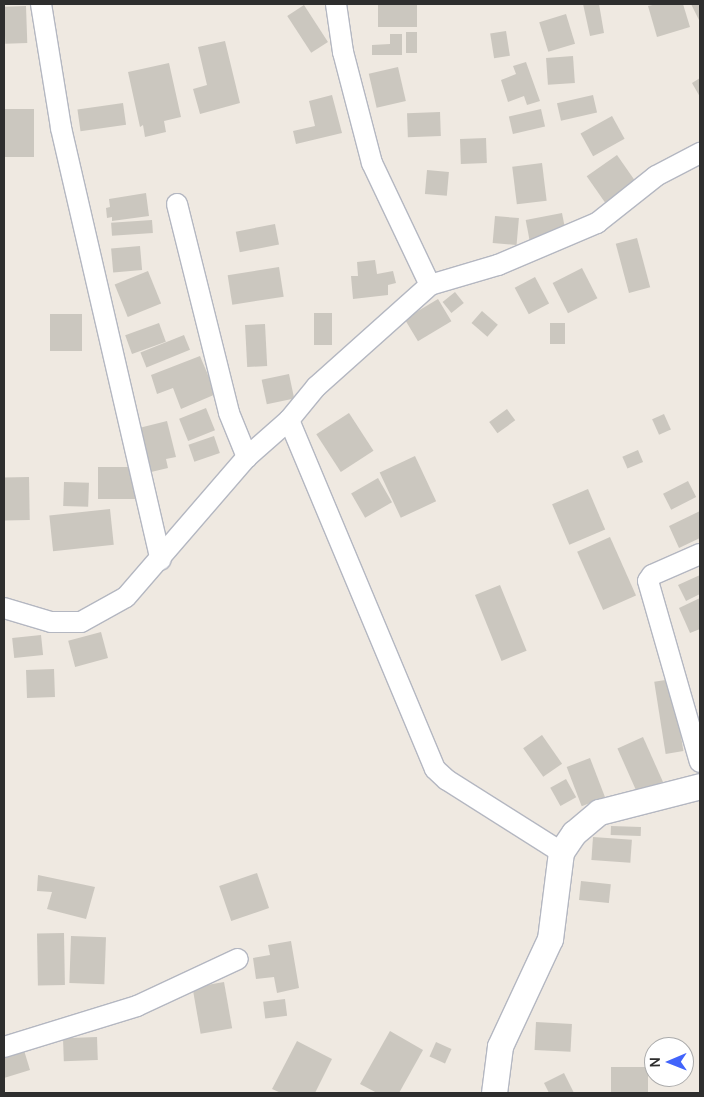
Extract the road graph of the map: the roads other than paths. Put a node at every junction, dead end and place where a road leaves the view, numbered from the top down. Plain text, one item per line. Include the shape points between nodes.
1 (42, 4) edge
2 (336, 4) edge
3 (700, 153) edge
4 (177, 204) dead end
5 (430, 285) junction
6 (289, 420) junction
7 (247, 457) junction
8 (700, 554) edge
9 (161, 560) junction
10 (4, 608) edge
11 (700, 762) edge
12 (700, 786) edge
13 (561, 852) junction
14 (238, 959) dead end
15 (4, 1047) edge
16 (494, 1093) edge

1 - 9 street via 60,128 119,369
2 - 5 street via 344,52 372,163
3 - 5 street via 656,176 597,223 498,264
4 - 7 street via 229,413
5 - 6 street via 316,387
6 - 7 street
6 - 13 street via 435,769 447,780
7 - 9 street
8 - 11 street via 652,575 648,581
9 - 10 street via 126,597 81,622 50,622
12 - 13 street via 600,812 574,833
13 - 16 street via 550,940 500,1046
14 - 15 street via 137,1006

